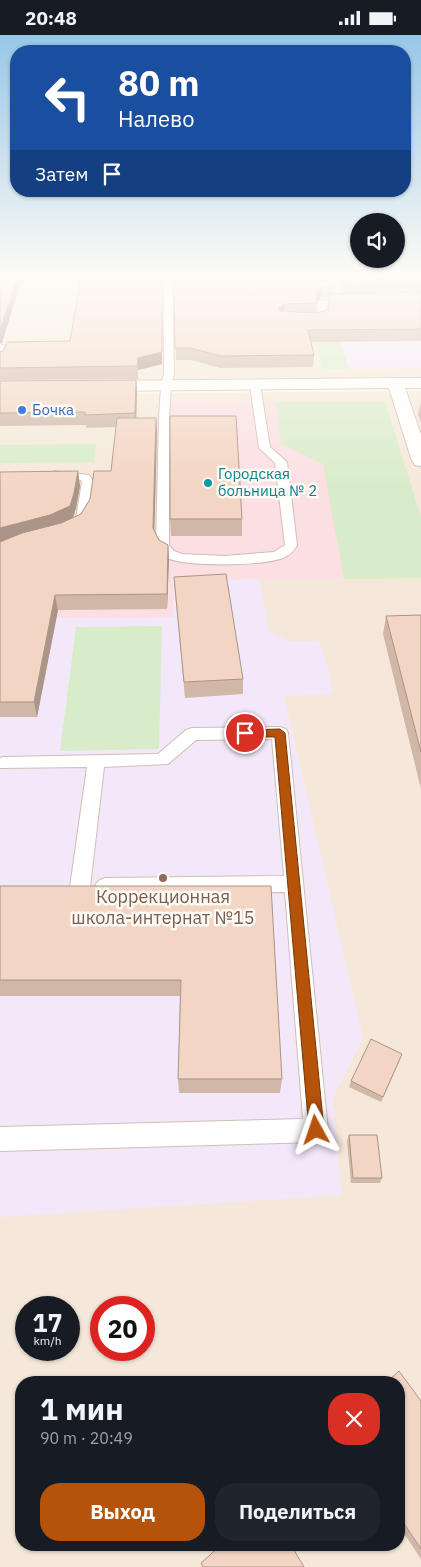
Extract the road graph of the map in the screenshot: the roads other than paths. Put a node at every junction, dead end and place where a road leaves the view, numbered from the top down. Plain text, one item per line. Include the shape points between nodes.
1 (4, 347) edge
2 (169, 347) edge
3 (0, 361) edge
4 (395, 383) junction
5 (421, 383) edge
6 (255, 385) junction
7 (166, 386) junction
8 (79, 387) edge
9 (421, 461) edge
10 (44, 475) edge
11 (58, 533) edge
12 (96, 761) junction
13 (3, 763) dead end
14 (295, 884) junction
15 (0, 1139) edge

1 - 3 lane
2 - 7 lane
4 - 5 street
4 - 6 street
4 - 9 street
6 - 7 street
6 - 7 lane via 265,449 281,462 291,545 285,552 268,557 186,559 168,553 162,543
7 - 8 street
10 - 11 lane via 85,477 88,482 82,519
12 - 13 lane
12 - 14 lane via 162,760 192,733 280,733
12 - 14 lane via 71,887
14 - 15 lane via 316,1130

